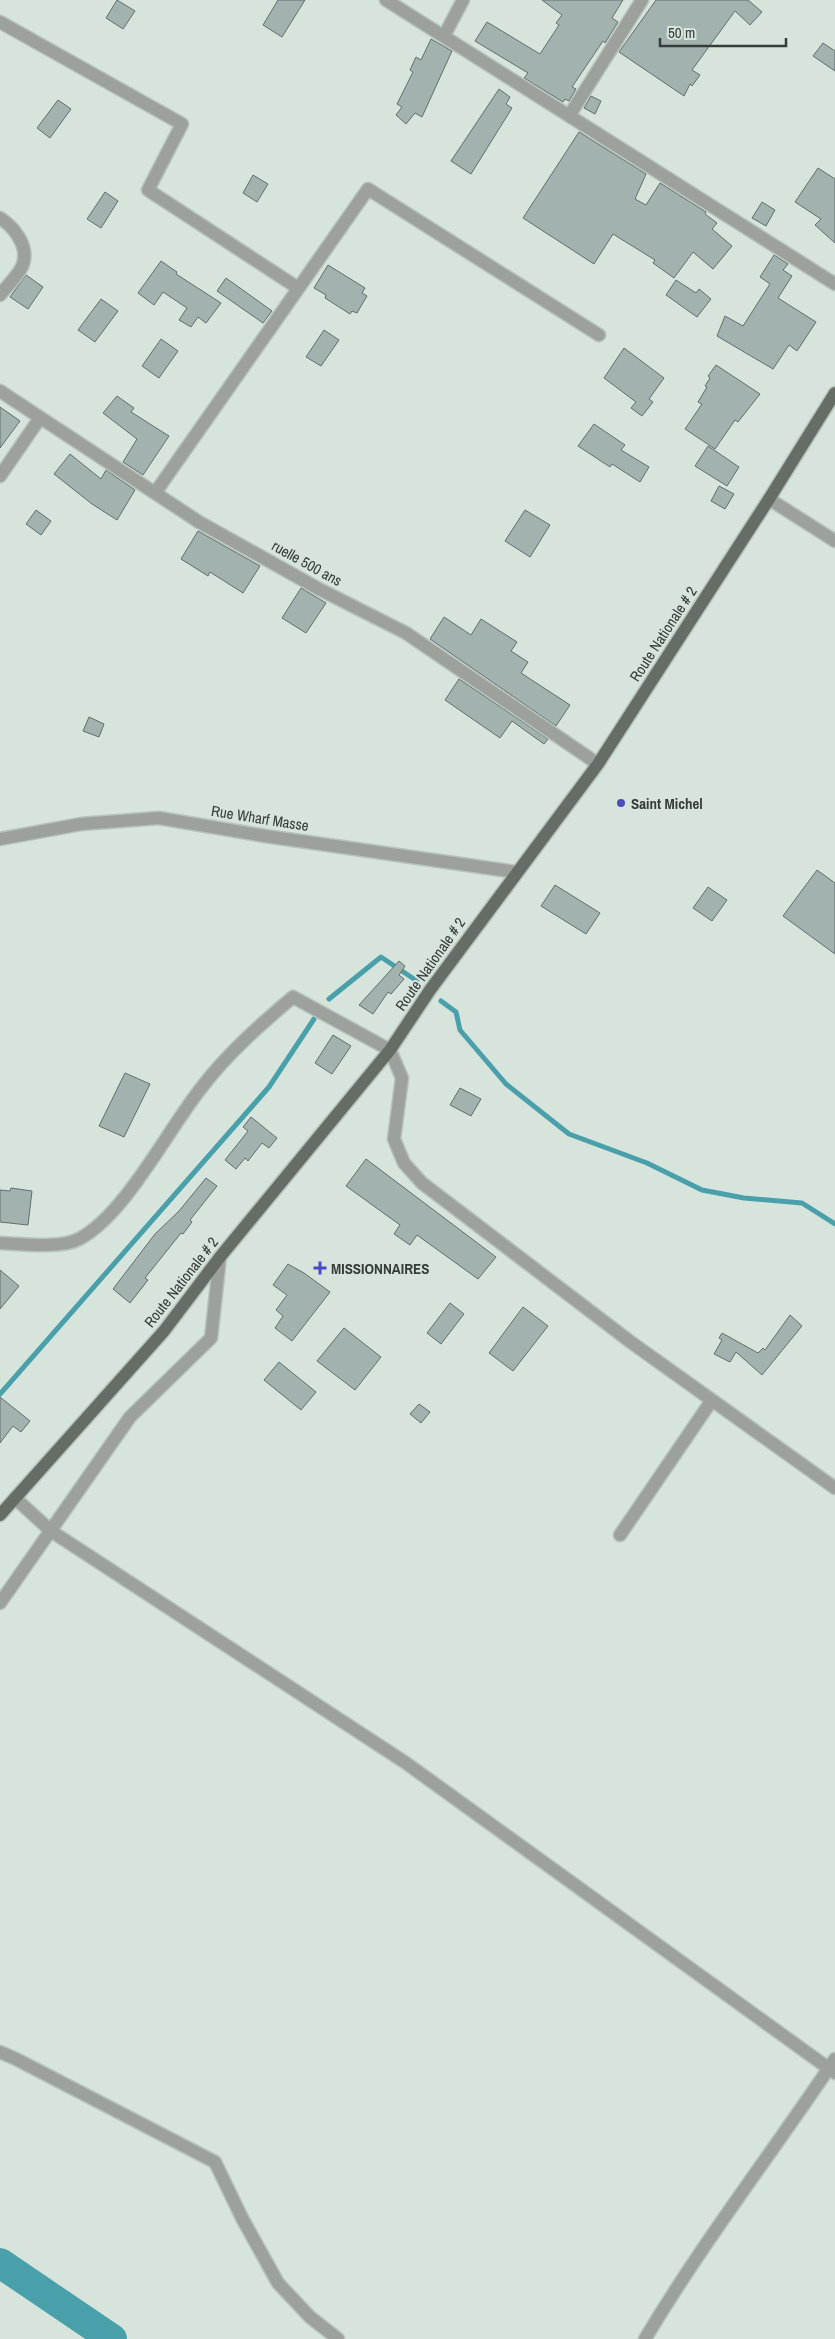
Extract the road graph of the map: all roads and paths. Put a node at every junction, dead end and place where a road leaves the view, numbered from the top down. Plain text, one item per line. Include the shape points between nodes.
1 (386, 0) edge
2 (463, 0) edge
3 (642, 0) edge
4 (0, 22) edge
5 (444, 36) junction
6 (569, 116) junction
7 (0, 218) edge
8 (835, 284) edge
9 (298, 288) junction
10 (0, 295) edge
11 (599, 335) dead end
12 (0, 391) edge
13 (835, 394) edge
14 (40, 418) junction
15 (0, 476) edge
16 (155, 493) junction
17 (770, 500) junction
18 (835, 541) edge
19 (598, 764) junction
20 (0, 840) edge
21 (516, 872) junction
22 (390, 1050) junction
23 (0, 1243) edge
24 (220, 1257) junction
25 (712, 1400) junction
26 (835, 1488) edge
27 (15, 1498) junction
28 (0, 1515) edge
29 (51, 1531) junction
30 (620, 1535) dead end
31 (0, 1603) edge
32 (0, 2052) edge
33 (833, 2067) edge
34 (338, 2339) edge
35 (646, 2339) edge

1 - 5 street
2 - 5 street
3 - 6 street
4 - 9 street via 182,124 148,190
5 - 6 street
6 - 8 street
7 - 10 street via 24,246 23,264
9 - 11 street via 368,189
9 - 16 street
12 - 14 street, ruelle 500 ans
13 - 17 main road, Route Nationale # 2
14 - 15 street
14 - 16 street, ruelle 500 ans
16 - 19 street, ruelle 500 ans via 199,522 406,633
17 - 18 street
17 - 19 main road, Route Nationale # 2
19 - 21 main road, Route Nationale # 2
20 - 21 street, Rue Wharf Masse via 81,824 159,818
21 - 22 main road, Route Nationale # 2
22 - 23 street via 293,996 250,1033 202,1086 115,1208 92,1230 78,1240 57,1244
22 - 24 main road, Route Nationale # 2
22 - 25 street via 402,1078 394,1140 404,1163 422,1183
24 - 27 main road, Route Nationale # 2 via 164,1331
24 - 29 street via 211,1338 130,1417
25 - 26 street
25 - 30 street
27 - 28 main road, Route Nationale # 2
27 - 29 street
29 - 31 street
29 - 33 street via 406,1764
32 - 34 street via 215,2162 278,2283 310,2317
33 - 35 street via 682,2278

